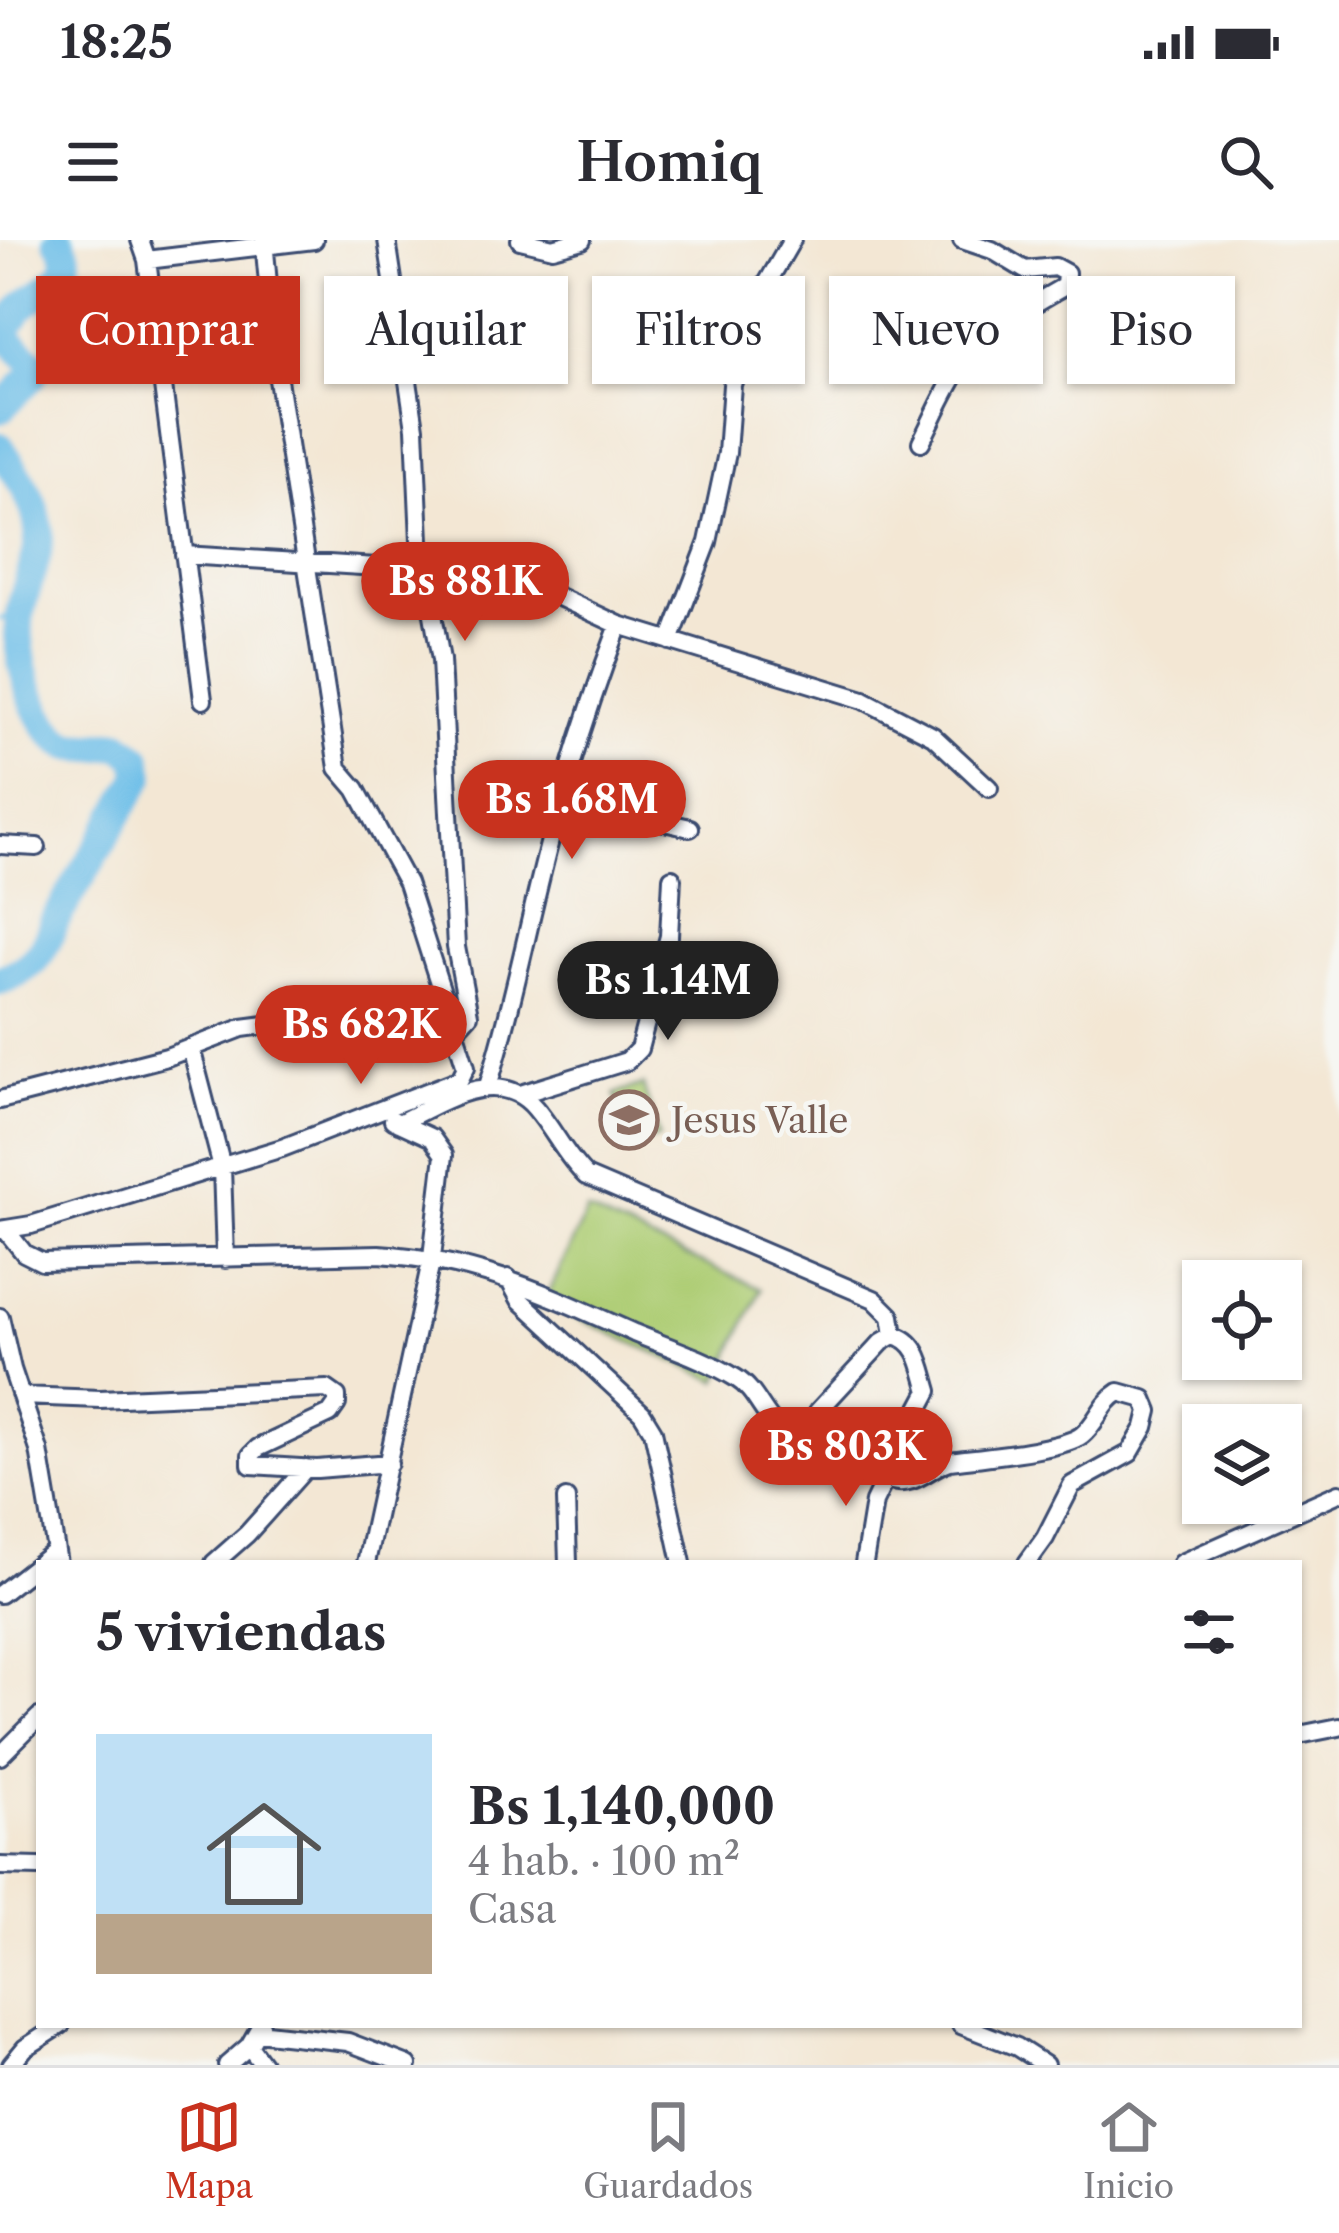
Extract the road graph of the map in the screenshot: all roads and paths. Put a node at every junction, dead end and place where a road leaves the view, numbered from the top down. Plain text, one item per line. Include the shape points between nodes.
1 (140, 240) edge
2 (314, 240) edge
3 (387, 240) edge
4 (520, 240) edge
5 (582, 240) edge
6 (792, 240) edge
7 (962, 240) edge
8 (265, 243) edge
9 (147, 260) junction
10 (920, 442) dead end
11 (184, 555) junction
12 (306, 562) junction
13 (425, 570) junction
14 (514, 576) dead end
15 (620, 625) junction
16 (670, 641) junction
17 (203, 700) dead end
18 (988, 788) dead end
19 (562, 798) junction
20 (690, 828) dead end
21 (0, 845) edge
22 (37, 847) dead end
23 (672, 878) dead end
24 (457, 1029) junction
25 (191, 1048) junction
26 (488, 1086) junction
27 (521, 1094) junction
28 (0, 1100) edge
29 (373, 1111) junction
30 (399, 1123) junction
31 (222, 1167) junction
32 (2, 1229) edge
33 (432, 1258) junction
34 (225, 1259) junction
35 (507, 1277) junction
36 (0, 1317) edge
37 (894, 1335) junction
38 (21, 1396) junction
39 (389, 1463) junction
40 (306, 1468) junction
41 (888, 1473) junction
42 (1339, 1493) edge
43 (566, 1499) dead end
44 (57, 1557) edge
45 (218, 1560) edge
46 (366, 1560) edge
47 (568, 1560) edge
48 (681, 1560) edge
49 (864, 1560) edge
50 (1029, 1560) edge
51 (1188, 1560) edge
52 (36, 1571) edge
53 (0, 1594) edge
54 (36, 1720) edge
55 (1339, 1727) edge
56 (1302, 1734) edge
57 (0, 1756) edge
58 (0, 1866) edge
59 (36, 1867) edge
60 (55, 2028) edge
61 (970, 2028) edge
62 (256, 2034) edge
63 (11, 2065) edge
64 (227, 2065) edge
65 (263, 2065) edge
66 (408, 2065) edge
67 (1045, 2065) edge

1 - 9 street
2 - 8 street
3 - 13 street via 415,428
4 - 5 street via 553,248
6 - 16 street via 759,297 732,385 708,542
7 - 10 street via 1025,270 1055,267 1066,273 1065,286 1027,305 973,352
8 - 9 street
8 - 12 street
9 - 11 street
11 - 12 street
11 - 17 street
12 - 13 street
12 - 24 street via 338,768 407,883
13 - 24 street via 441,660 456,947 469,998 470,1015
14 - 15 street
15 - 16 street
15 - 19 street
16 - 18 street via 864,700 933,736
19 - 20 street
19 - 26 street
21 - 22 street
23 - 27 street via 669,936 639,1049 627,1060
24 - 25 street via 280,1023
24 - 29 street via 466,1067 460,1079
25 - 28 street
25 - 31 street
26 - 27 street
26 - 30 street
27 - 37 street via 586,1176 874,1298 891,1316
29 - 30 street
29 - 31 street
30 - 33 street via 432,1138 444,1155
31 - 32 street
31 - 34 street
32 - 34 street via 42,1262
33 - 34 street
33 - 35 street
33 - 39 street
35 - 37 street via 739,1379 792,1436 802,1437
35 - 48 street via 520,1300 642,1413
36 - 38 street
37 - 41 street via 914,1346 929,1391
38 - 40 street via 327,1388 337,1396 330,1414 251,1455 251,1465 263,1468
38 - 44 street
39 - 40 street
39 - 46 street
40 - 45 street
41 - 49 street
41 - 50 street via 913,1483 950,1461 1064,1444 1087,1431 1119,1392 1144,1399 1149,1411 1139,1442 1072,1485
42 - 51 street
43 - 47 street
52 - 53 street
54 - 57 street
55 - 56 street
58 - 59 street
60 - 63 street
61 - 67 street
62 - 64 street
62 - 65 street
62 - 66 street via 348,2042

